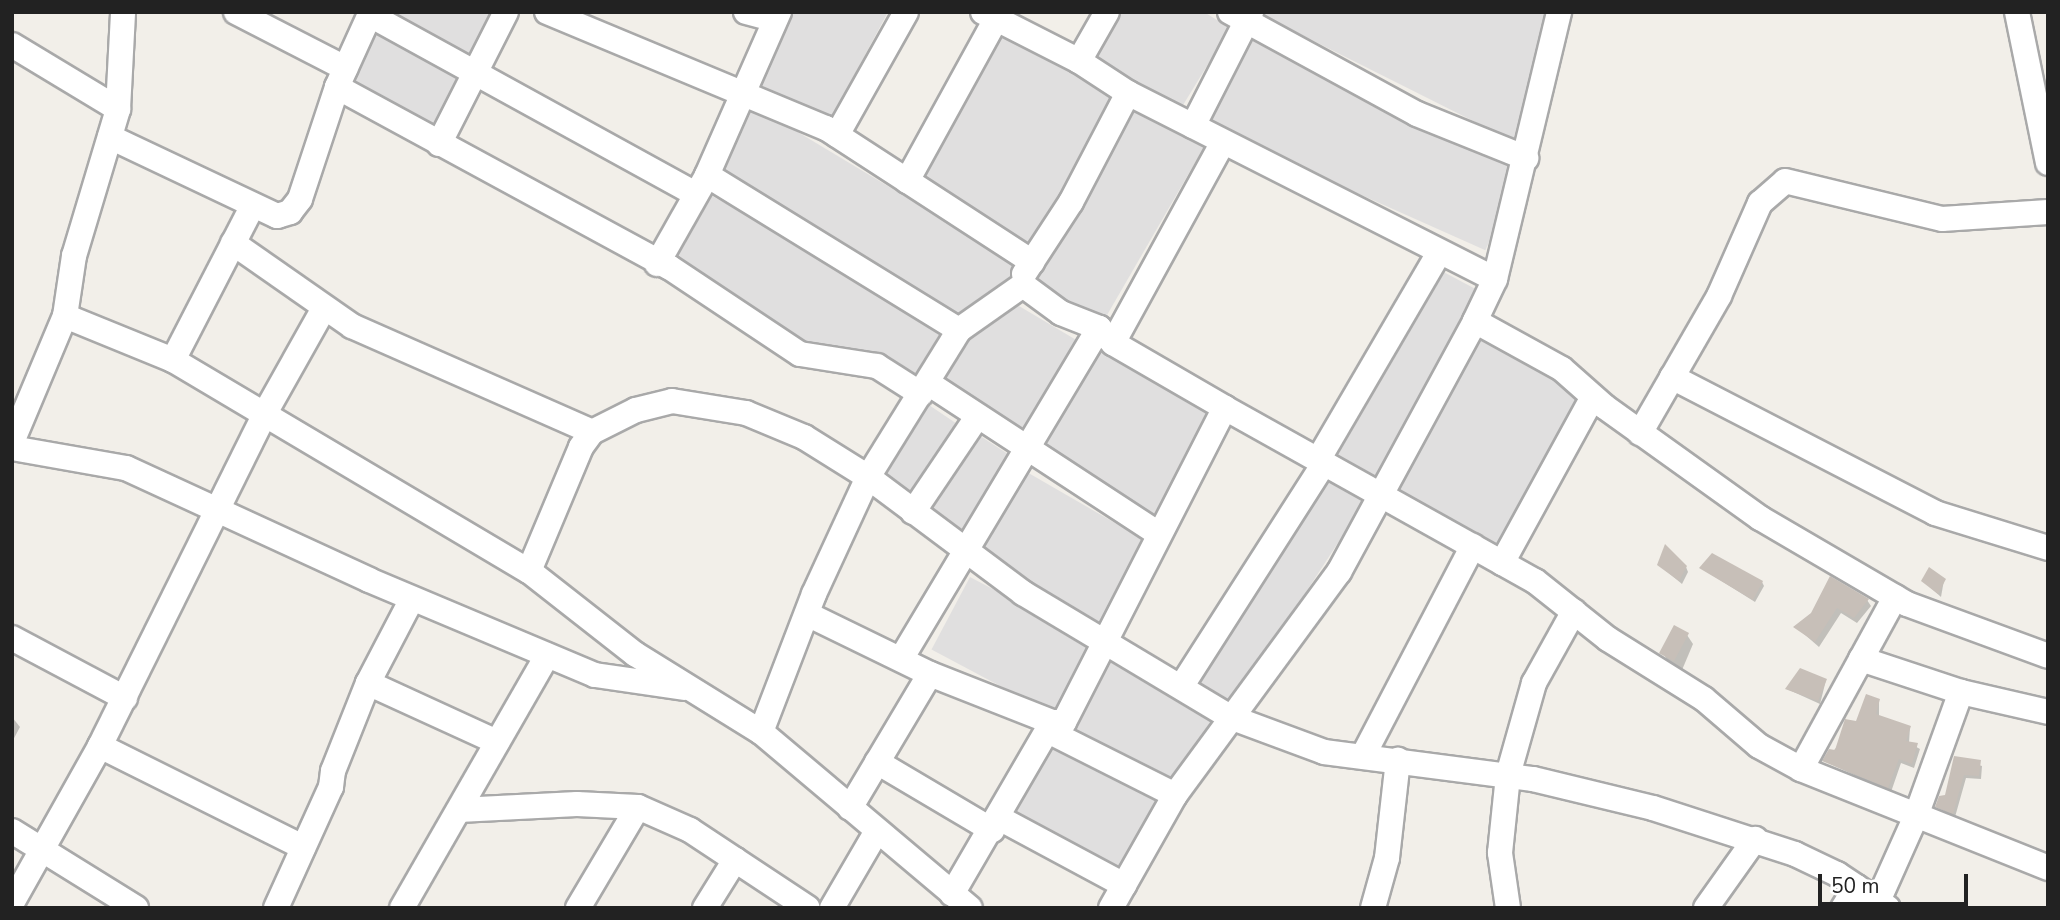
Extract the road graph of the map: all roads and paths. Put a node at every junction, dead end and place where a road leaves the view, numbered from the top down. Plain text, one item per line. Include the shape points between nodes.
1 (123, 12) edge
2 (236, 12) edge
3 (506, 12) edge
4 (547, 12) edge
5 (746, 12) edge
6 (906, 12) edge
7 (1107, 12) edge
8 (1559, 12) edge
9 (2017, 12) edge
10 (371, 14) edge
11 (1242, 15) edge
12 (777, 16) edge
13 (989, 16) edge
14 (12, 45) edge
15 (1079, 61) junction
16 (477, 73) junction
17 (341, 78) junction
18 (740, 93) junction
19 (1128, 93) junction
20 (118, 109) junction
21 (1193, 127) junction
22 (837, 135) junction
23 (110, 136) junction
24 (1223, 142) junction
25 (439, 144) junction
26 (1526, 158) junction
27 (2048, 163) edge
28 (907, 181) junction
29 (702, 184) junction
30 (253, 205) junction
31 (2048, 212) edge
32 (233, 243) junction
33 (1439, 253) junction
34 (657, 264) junction
35 (1028, 273) junction
36 (1495, 279) junction
37 (324, 308) junction
38 (65, 316) junction
39 (1475, 321) junction
40 (959, 330) junction
41 (1106, 336) junction
42 (173, 360) junction
43 (1672, 377) junction
44 (924, 388) junction
45 (20, 394) edge
46 (1593, 397) junction
47 (1225, 408) junction
48 (264, 415) junction
49 (977, 417) junction
50 (592, 432) junction
51 (1640, 433) junction
52 (12, 445) edge
53 (1028, 452) junction
54 (1321, 462) junction
55 (868, 477) junction
56 (1383, 497) junction
57 (218, 511) junction
58 (913, 512) junction
59 (1157, 533) junction
60 (1473, 546) junction
61 (2048, 548) edge
62 (964, 551) junction
63 (1502, 563) junction
64 (529, 571) junction
65 (1895, 597) junction
66 (412, 598) junction
67 (1574, 611) junction
68 (807, 614) junction
69 (12, 638) edge
70 (1108, 642) junction
71 (547, 656) junction
72 (2048, 656) edge
73 (901, 659) junction
74 (1861, 659) junction
75 (930, 674) junction
76 (368, 683) junction
77 (1181, 687) junction
78 (692, 689) junction
79 (1961, 692) junction
80 (125, 698) junction
81 (2048, 712) edge
82 (1230, 717) junction
83 (1050, 727) junction
84 (761, 732) junction
85 (497, 742) junction
86 (100, 746) junction
87 (1363, 756) junction
88 (1398, 760) junction
89 (877, 762) junction
90 (1801, 769) junction
91 (1508, 775) junction
92 (1175, 795) junction
93 (638, 807) junction
94 (850, 808) junction
95 (459, 810) junction
96 (1916, 816) junction
97 (995, 824) junction
98 (12, 831) edge
99 (877, 831) junction
100 (1755, 839) junction
101 (303, 847) junction
102 (45, 849) junction
103 (735, 860) junction
104 (2048, 868) edge
105 (1124, 885) junction
106 (1856, 887) junction
107 (961, 901) edge
108 (12, 903) edge
109 (1883, 904) edge
110 (125, 905) edge
111 (276, 908) edge
112 (402, 908) edge
113 (578, 908) edge
114 (705, 908) edge
115 (808, 908) edge
116 (832, 908) edge
117 (1111, 908) edge
118 (1373, 908) edge
119 (1508, 908) edge
120 (1706, 908) edge
121 (1843, 908) edge

1 - 20 street
2 - 17 street
3 - 16 street
4 - 18 street
5 - 12 street
6 - 22 street
7 - 15 street
8 - 26 street
9 - 27 street
10 - 16 street
10 - 17 street
11 - 21 street
11 - 26 street via 1417,114
12 - 18 street
13 - 15 street
13 - 28 street
14 - 20 street
15 - 19 street
16 - 25 street
16 - 29 street
17 - 25 street
17 - 30 street via 300,199 290,212 277,216
18 - 22 street via 776,103
18 - 29 street
19 - 21 street
19 - 35 street
20 - 23 street
21 - 24 street
22 - 28 street
23 - 30 street
23 - 38 street via 74,256
24 - 33 street
24 - 41 street
25 - 34 street
26 - 36 street
28 - 35 street
29 - 34 street
29 - 40 street
30 - 32 street
31 - 43 street via 1942,219 1784,181 1760,203 1719,296
32 - 37 street
32 - 42 street
33 - 36 street
33 - 54 street
34 - 44 street via 669,267 800,354 877,366
35 - 40 street
35 - 41 street via 1061,313
36 - 39 street
37 - 48 street
37 - 50 street via 437,367
38 - 42 street
38 - 45 street
39 - 46 street via 1562,369
39 - 56 street
40 - 44 street
41 - 47 street
41 - 53 street
42 - 48 street
43 - 51 street
43 - 61 street via 1935,513
44 - 49 street
44 - 55 street
45 - 52 street
46 - 51 street
46 - 63 street
47 - 54 street
47 - 59 street
48 - 57 street
48 - 64 street
49 - 53 street
49 - 58 street
50 - 55 street via 636,410 672,401 746,413 804,436
50 - 64 street via 581,447
51 - 65 street via 1760,518
52 - 57 street via 126,468
53 - 59 street
53 - 62 street
54 - 56 street
54 - 77 street
55 - 58 street
55 - 68 street
56 - 60 street
56 - 82 street via 1339,572
57 - 66 street
57 - 80 street
58 - 62 street
59 - 70 street
60 - 63 street
60 - 87 street
62 - 70 street
62 - 73 street
63 - 67 street
64 - 78 street via 635,654
65 - 72 street via 1950,623
65 - 74 street
66 - 71 street
66 - 76 street
67 - 90 street via 1629,654 1704,699 1759,746
67 - 91 street via 1534,683
68 - 73 street
68 - 84 street
69 - 80 street
70 - 77 street
70 - 83 street via 1070,717
71 - 78 street via 594,675
71 - 85 street
73 - 75 street
74 - 79 street
74 - 90 street
75 - 83 street
75 - 89 street
76 - 85 street
76 - 101 street via 332,771 331,787
77 - 82 street
78 - 84 street
79 - 81 street
79 - 96 street
80 - 86 street
82 - 87 street via 1324,752
82 - 92 street
83 - 92 street
83 - 97 street
84 - 94 street
85 - 95 street
86 - 101 street
86 - 102 street
87 - 88 street
88 - 91 street
88 - 118 street via 1387,858
89 - 94 street
89 - 97 street
90 - 96 street
91 - 100 street via 1606,795
91 - 119 street via 1500,853
92 - 105 street
93 - 95 street via 577,804
93 - 103 street via 690,830
93 - 113 street
94 - 99 street
95 - 112 street
96 - 104 street
96 - 109 street
97 - 105 street
97 - 107 street
98 - 102 street
99 - 107 street
99 - 116 street
100 - 106 street via 1837,874
100 - 120 street
101 - 111 street
102 - 108 street
102 - 110 street
103 - 114 street
103 - 115 street
105 - 117 street
106 - 109 street
106 - 121 street

